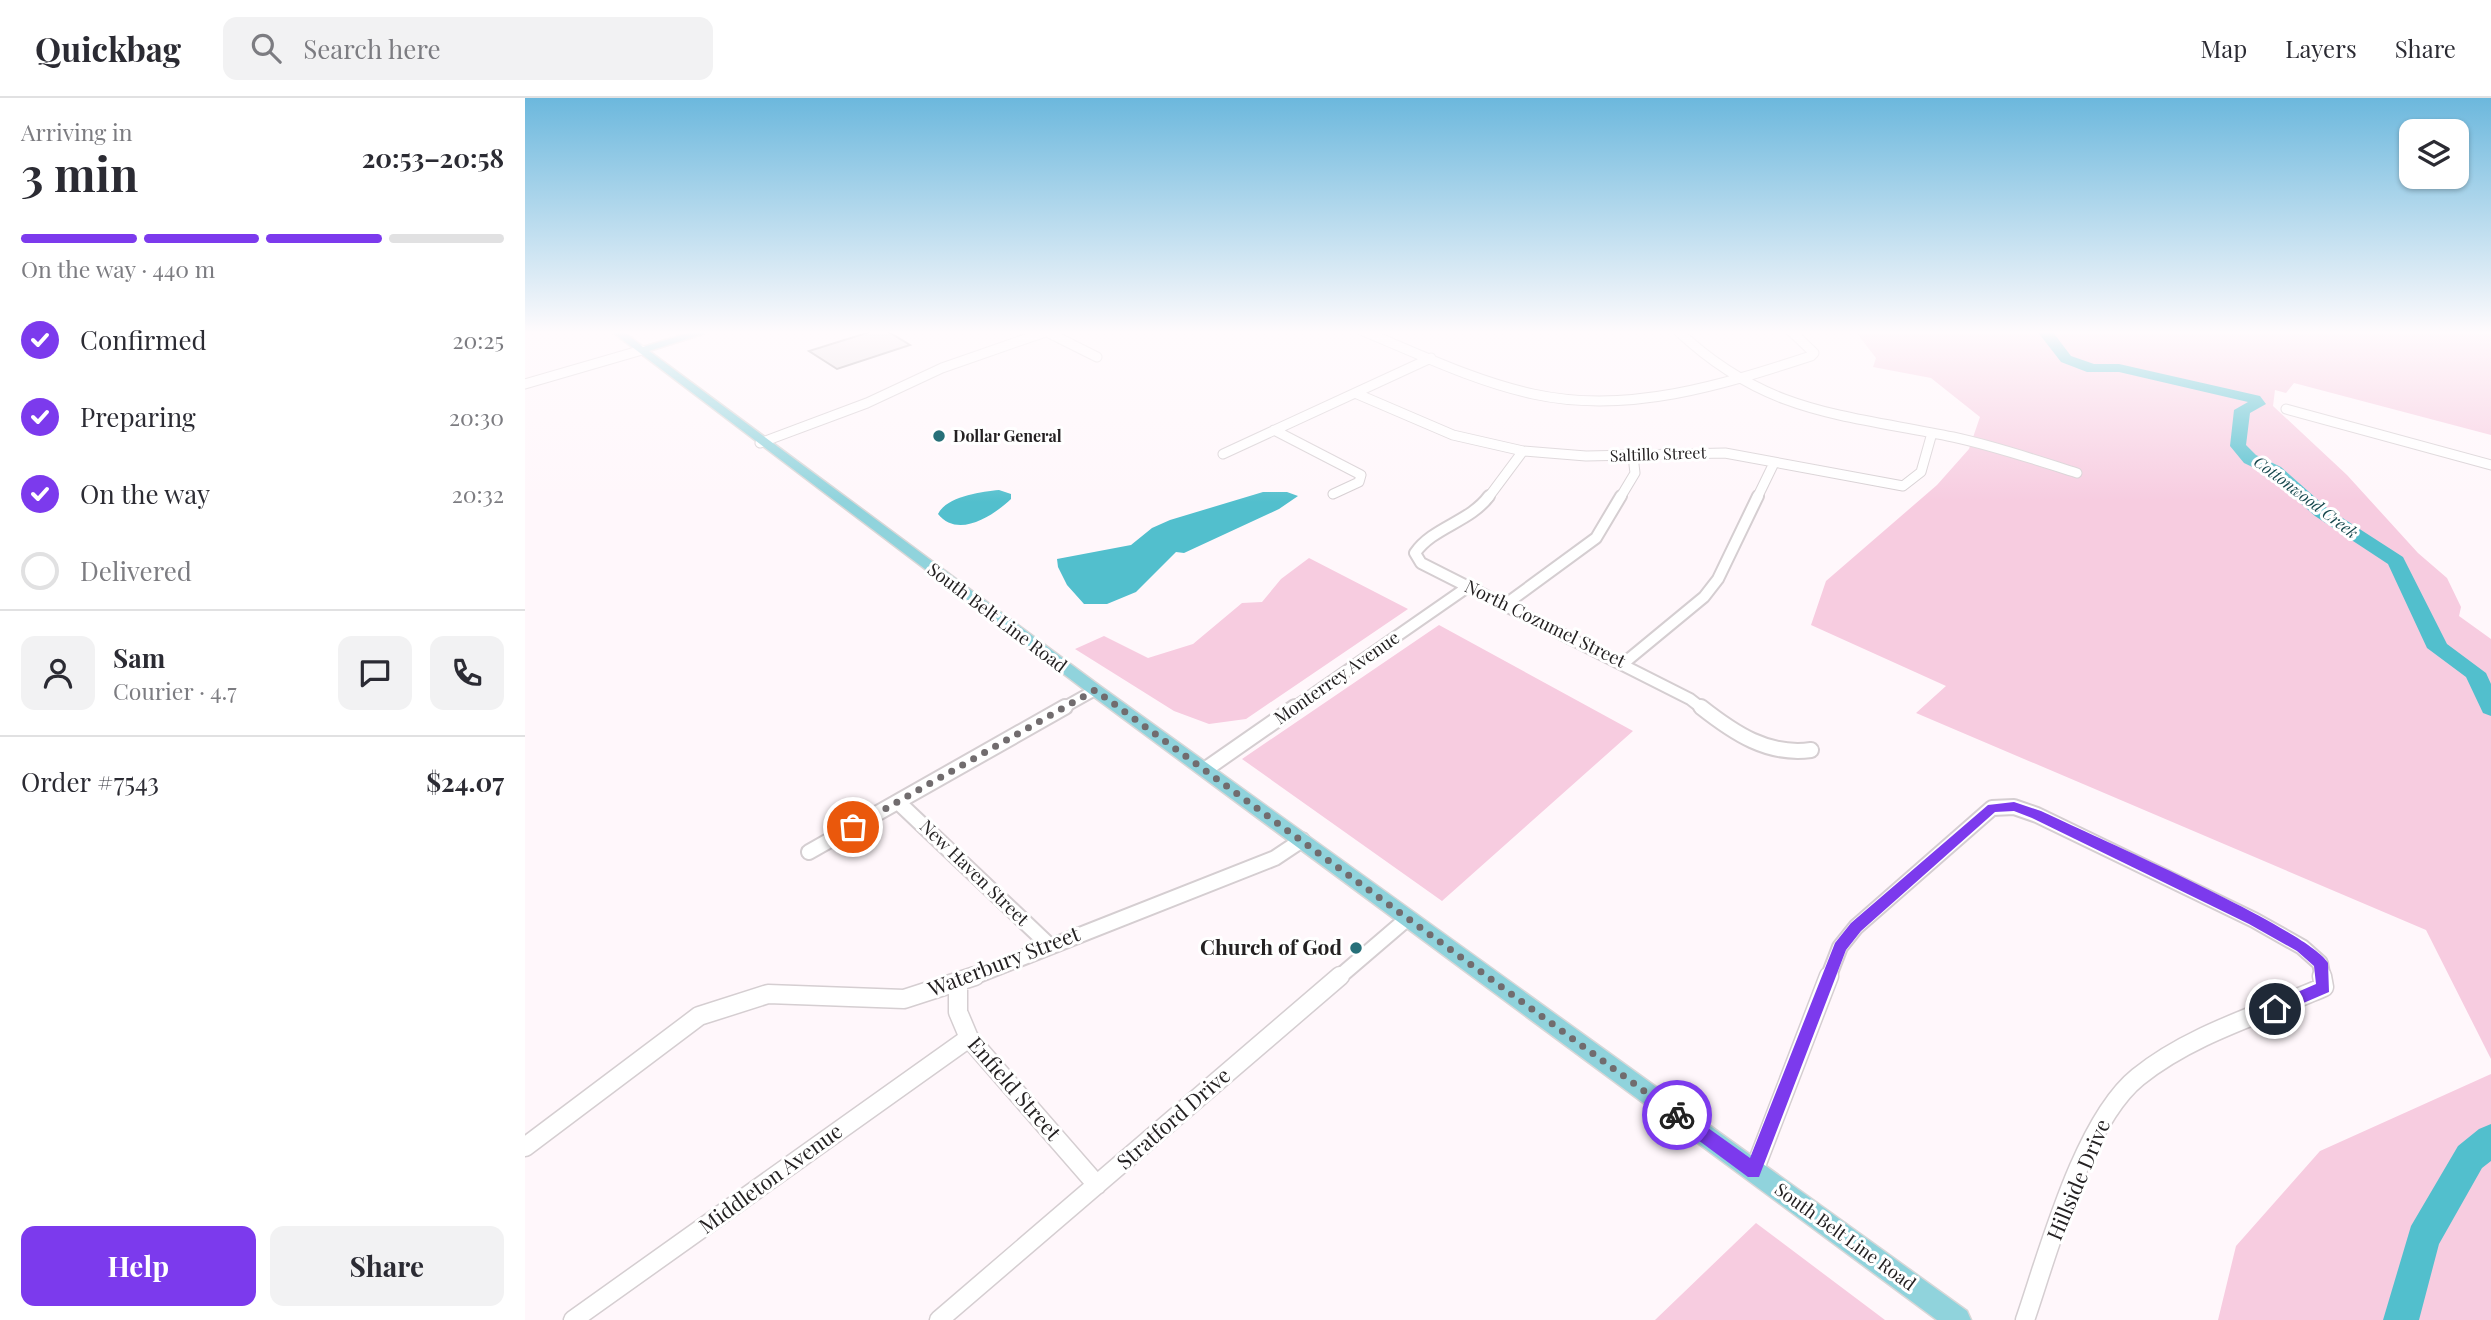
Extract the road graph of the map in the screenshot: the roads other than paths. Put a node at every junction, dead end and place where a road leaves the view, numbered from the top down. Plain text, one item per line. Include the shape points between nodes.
1 (690, 388) edge
2 (899, 388) edge
3 (1366, 388) edge
4 (1514, 388) edge
5 (1696, 388) edge
6 (1757, 388) edge
7 (1355, 393) junction
8 (2286, 409) dead end
9 (1274, 430) junction
10 (1932, 433) junction
11 (760, 443) junction
12 (1523, 451) junction
13 (1223, 454) dead end
14 (1633, 456) junction
15 (1774, 463) junction
16 (2491, 465) edge
17 (2077, 473) dead end
18 (1333, 494) dead end
19 (1469, 586) junction
20 (1506, 604) junction
21 (1624, 663) junction
22 (1095, 690) junction
23 (1811, 750) dead end
24 (1206, 769) junction
25 (898, 802) junction
26 (2014, 807) joint
27 (1302, 840) junction
28 (809, 852) dead end
29 (1408, 918) junction
30 (1049, 945) junction
31 (958, 983) junction
32 (969, 1038) junction
33 (525, 1147) edge
34 (1753, 1171) junction
35 (1097, 1185) junction
36 (573, 1320) edge
37 (939, 1320) edge
38 (1958, 1320) edge
39 (2025, 1320) edge

1 - 11 main road, South Belt Line Road
2 - 11 street
3 - 7 street
4 - 5 street via 1561,399 1639,399
6 - 10 street via 1830,415
7 - 9 street
7 - 12 street, Saltillo Street via 1453,435
8 - 16 street
9 - 13 street
9 - 18 street via 1361,475 1359,482
10 - 15 street, Saltillo Street via 1922,473 1916,482 1903,486
10 - 17 street
11 - 22 main road, South Belt Line Road
12 - 14 street, Saltillo Street
12 - 19 street, North Cozumel Street via 1482,506 1422,543 1415,553 1421,563
14 - 15 street, Saltillo Street via 1703,452
14 - 20 street via 1635,473 1596,538
15 - 21 street via 1719,579 1704,597
19 - 20 street, North Cozumel Street
19 - 24 street, Monterrey Avenue
20 - 21 street, North Cozumel Street
21 - 23 street, North Cozumel Street via 1765,747
22 - 24 main road, South Belt Line Road
22 - 25 street
24 - 27 main road, South Belt Line Road
25 - 28 street
25 - 30 street, New Haven Street
26 - 34 street via 1992,808 1856,927 1840,947
26 - 39 street, Hillside Drive via 2302,947 2321,963 2323,988 2179,1051 2135,1079 2109,1108 2067,1203
27 - 29 main road, South Belt Line Road
27 - 30 street, Waterbury Street via 1275,858
29 - 34 main road, South Belt Line Road
29 - 35 street, Stratford Drive
30 - 31 street, Waterbury Street
31 - 32 street, Enfield Street via 960,1024
31 - 33 street, Waterbury Street via 904,999 768,993 699,1016
32 - 35 street, Enfield Street
32 - 36 street, Middleton Avenue
34 - 38 main road, South Belt Line Road
35 - 37 street, Stratford Drive

